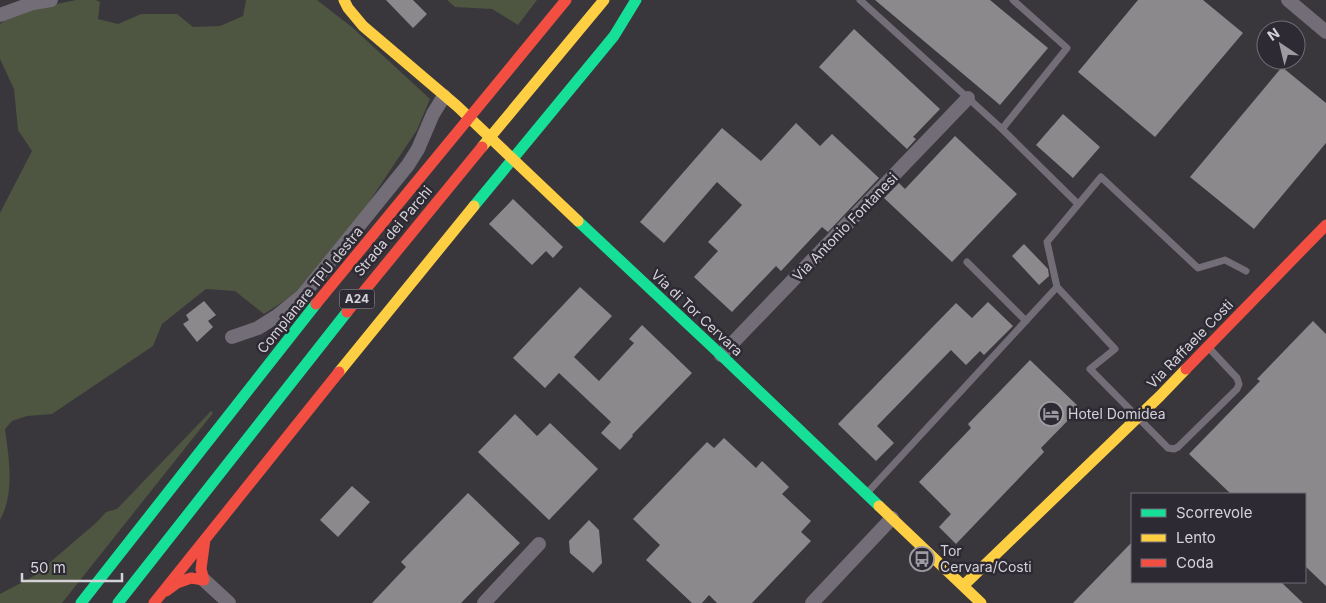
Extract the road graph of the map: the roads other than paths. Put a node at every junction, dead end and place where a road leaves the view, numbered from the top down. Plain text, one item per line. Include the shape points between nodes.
1 (51, 0) edge
2 (334, 0) edge
3 (566, 0) edge
4 (604, 0) edge
5 (636, 0) edge
6 (860, 0) edge
7 (1013, 0) edge
8 (1288, 0) edge
9 (346, 4) edge
10 (363, 8) dead end
11 (641, 12) dead end
12 (0, 15) edge
13 (1326, 32) edge
14 (614, 36) junction
15 (389, 48) junction
16 (444, 96) junction
17 (968, 98) junction
18 (1002, 129) junction
19 (1078, 204) junction
20 (1326, 225) edge
21 (967, 262) dead end
22 (1246, 271) dead end
23 (1058, 287) junction
24 (1026, 320) junction
25 (232, 337) dead end
26 (1208, 347) junction
27 (721, 356) junction
28 (1138, 418) junction
29 (866, 494) junction
30 (892, 518) junction
31 (206, 539) junction
32 (539, 544) dead end
33 (204, 580) junction
34 (964, 586) junction
35 (158, 599) edge
36 (81, 603) edge
37 (118, 603) edge
38 (229, 603) edge
39 (484, 603) edge
40 (812, 603) edge
41 (982, 603) edge

1 - 12 street
2 - 9 street
3 - 36 main road, Complanare TPU destra via 319,300
4 - 37 main road, Strada dei Parchi / A24 via 341,319
5 - 14 main road, A24
6 - 17 lane
7 - 18 lane via 1066,48
8 - 13 street
9 - 15 main road, Via di Tor Cervara via 363,26
10 - 15 main road, Via di Tor Cervara
11 - 14 main road
14 - 31 main road, A24 via 446,239
15 - 16 main road, Via di Tor Cervara
16 - 25 street via 408,164 302,296 258,328
16 - 27 main road, Via di Tor Cervara
17 - 18 lane
17 - 27 street, Via Antonio Fontanesi
18 - 19 lane
19 - 22 lane via 1101,177 1198,268 1225,260
19 - 23 lane via 1047,242
20 - 26 main road, Via Raffaele Costi
21 - 24 lane
23 - 24 lane
23 - 28 lane via 1115,349 1090,368
24 - 29 lane
26 - 28 main road, Via Raffaele Costi
26 - 28 lane via 1237,378 1238,389 1174,449 1168,448
27 - 29 main road, Via di Tor Cervara
28 - 34 main road, Via Raffaele Costi
29 - 30 main road, Via di Tor Cervara
30 - 34 main road, Via di Tor Cervara
30 - 40 street
31 - 33 main road via 201,569
31 - 35 main road, A24
32 - 39 street
33 - 35 main road via 191,578 177,583
33 - 38 street
34 - 41 main road, Via di Tor Cervara

